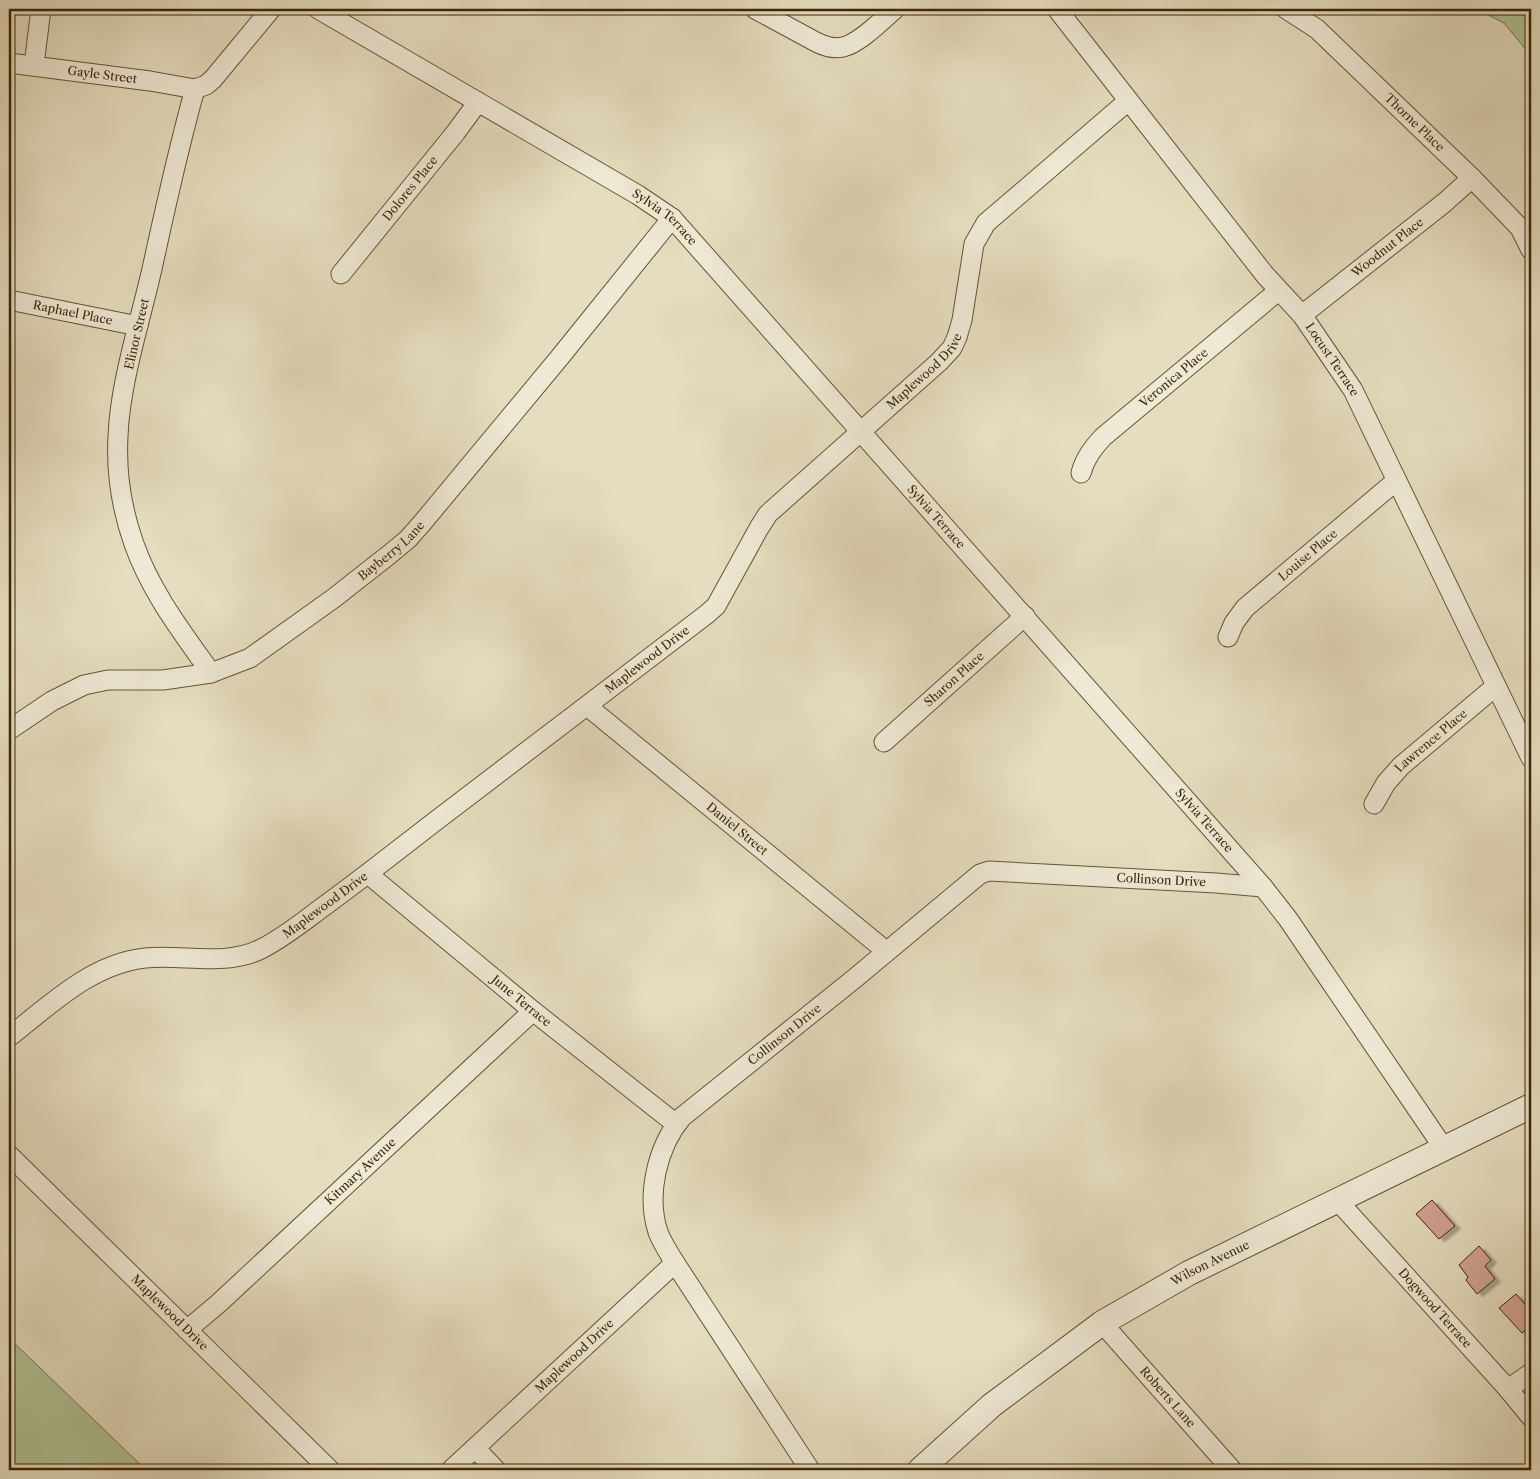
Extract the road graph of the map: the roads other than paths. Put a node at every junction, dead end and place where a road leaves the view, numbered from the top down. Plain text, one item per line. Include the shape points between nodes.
1 (41, 9) edge
2 (271, 9) edge
3 (318, 9) edge
4 (755, 9) edge
5 (895, 9) edge
6 (1057, 9) edge
7 (1286, 9) edge
8 (9, 63) edge
9 (34, 65) junction
10 (195, 89) junction
11 (1128, 101) junction
12 (478, 102) junction
13 (1472, 178) junction
14 (672, 218) junction
15 (1531, 250) edge
16 (340, 274) dead end
17 (1278, 291) junction
18 (9, 300) edge
19 (1302, 315) junction
20 (138, 326) junction
21 (861, 430) junction
22 (1081, 473) dead end
23 (1396, 481) junction
24 (1025, 616) junction
25 (1228, 637) dead end
26 (211, 673) junction
27 (1496, 686) junction
28 (587, 706) junction
29 (11, 724) edge
30 (884, 742) dead end
31 (1531, 758) edge
32 (1374, 804) dead end
33 (368, 874) junction
34 (1264, 887) junction
35 (886, 951) junction
36 (533, 1011) junction
37 (9, 1037) edge
38 (1531, 1106) edge
39 (676, 1124) junction
40 (1443, 1148) junction
41 (9, 1155) edge
42 (1337, 1200) junction
43 (675, 1263) junction
44 (1102, 1323) junction
45 (187, 1330) junction
46 (1531, 1373) edge
47 (1508, 1389) junction
48 (1531, 1417) edge
49 (476, 1449) junction
50 (330, 1470) edge
51 (451, 1470) edge
52 (496, 1470) edge
53 (810, 1470) edge
54 (920, 1470) edge
55 (1232, 1470) edge

1 - 9 street
2 - 10 street via 213,78
3 - 12 street, Sylvia Terrace
4 - 5 street via 825,46 843,47 857,41
6 - 11 street, Locust Terrace
7 - 13 street, Thorne Place via 1317,29
8 - 9 street, Gayle Street
9 - 10 street, Gayle Street
10 - 20 street, Elinor Street
11 - 17 street, Locust Terrace
11 - 21 street, Maplewood Drive via 986,223 974,244 962,320 952,348
12 - 14 street, Sylvia Terrace
12 - 16 street, Dolores Place
13 - 15 street, Thorne Place via 1520,228
13 - 19 street, Woodnut Place
14 - 21 street, Sylvia Terrace
14 - 26 street, Bayberry Lane via 408,538 334,598 250,658
17 - 19 street, Locust Terrace
17 - 22 street, Veronica Place via 1103,437 1084,461
18 - 20 street, Raphael Place
19 - 23 street, Locust Terrace via 1353,390
20 - 26 street, Elinor Street via 122,397 118,436 124,508 134,543 156,594
21 - 24 street, Sylvia Terrace
21 - 28 street, Maplewood Drive via 768,514 716,606
23 - 25 street, Louise Place via 1245,608
23 - 27 street, Locust Terrace
24 - 30 street, Sharon Place
24 - 34 street, Sylvia Terrace
26 - 29 street, Bayberry Lane via 163,680 92,682
27 - 31 street, Locust Terrace
27 - 32 street, Lawrence Place via 1402,766 1386,783
28 - 33 street, Maplewood Drive
28 - 35 street, Daniel Street
33 - 36 street, June Terrace
33 - 37 street, Maplewood Drive via 261,949 216,959 146,958 123,962 87,978
34 - 35 street, Collinson Drive via 989,871 980,874
34 - 40 street, Sylvia Terrace
35 - 39 street, Collinson Drive
36 - 39 street, June Terrace
36 - 45 street, Kitmary Avenue
38 - 40 street, Wilson Avenue
39 - 43 street, Collinson Drive via 659,1160 653,1207 659,1233
40 - 42 street, Wilson Avenue
41 - 45 street, Maplewood Drive
42 - 44 street, Wilson Avenue via 1189,1273
42 - 47 street, Dogwood Terrace
43 - 49 street, Maplewood Drive
43 - 53 street, Collinson Drive
44 - 54 street, Wilson Avenue via 992,1405
44 - 55 street, Roberts Lane
45 - 50 street, Maplewood Drive
46 - 47 street
47 - 48 street, Dogwood Terrace
49 - 51 street, Maplewood Drive
49 - 52 street

